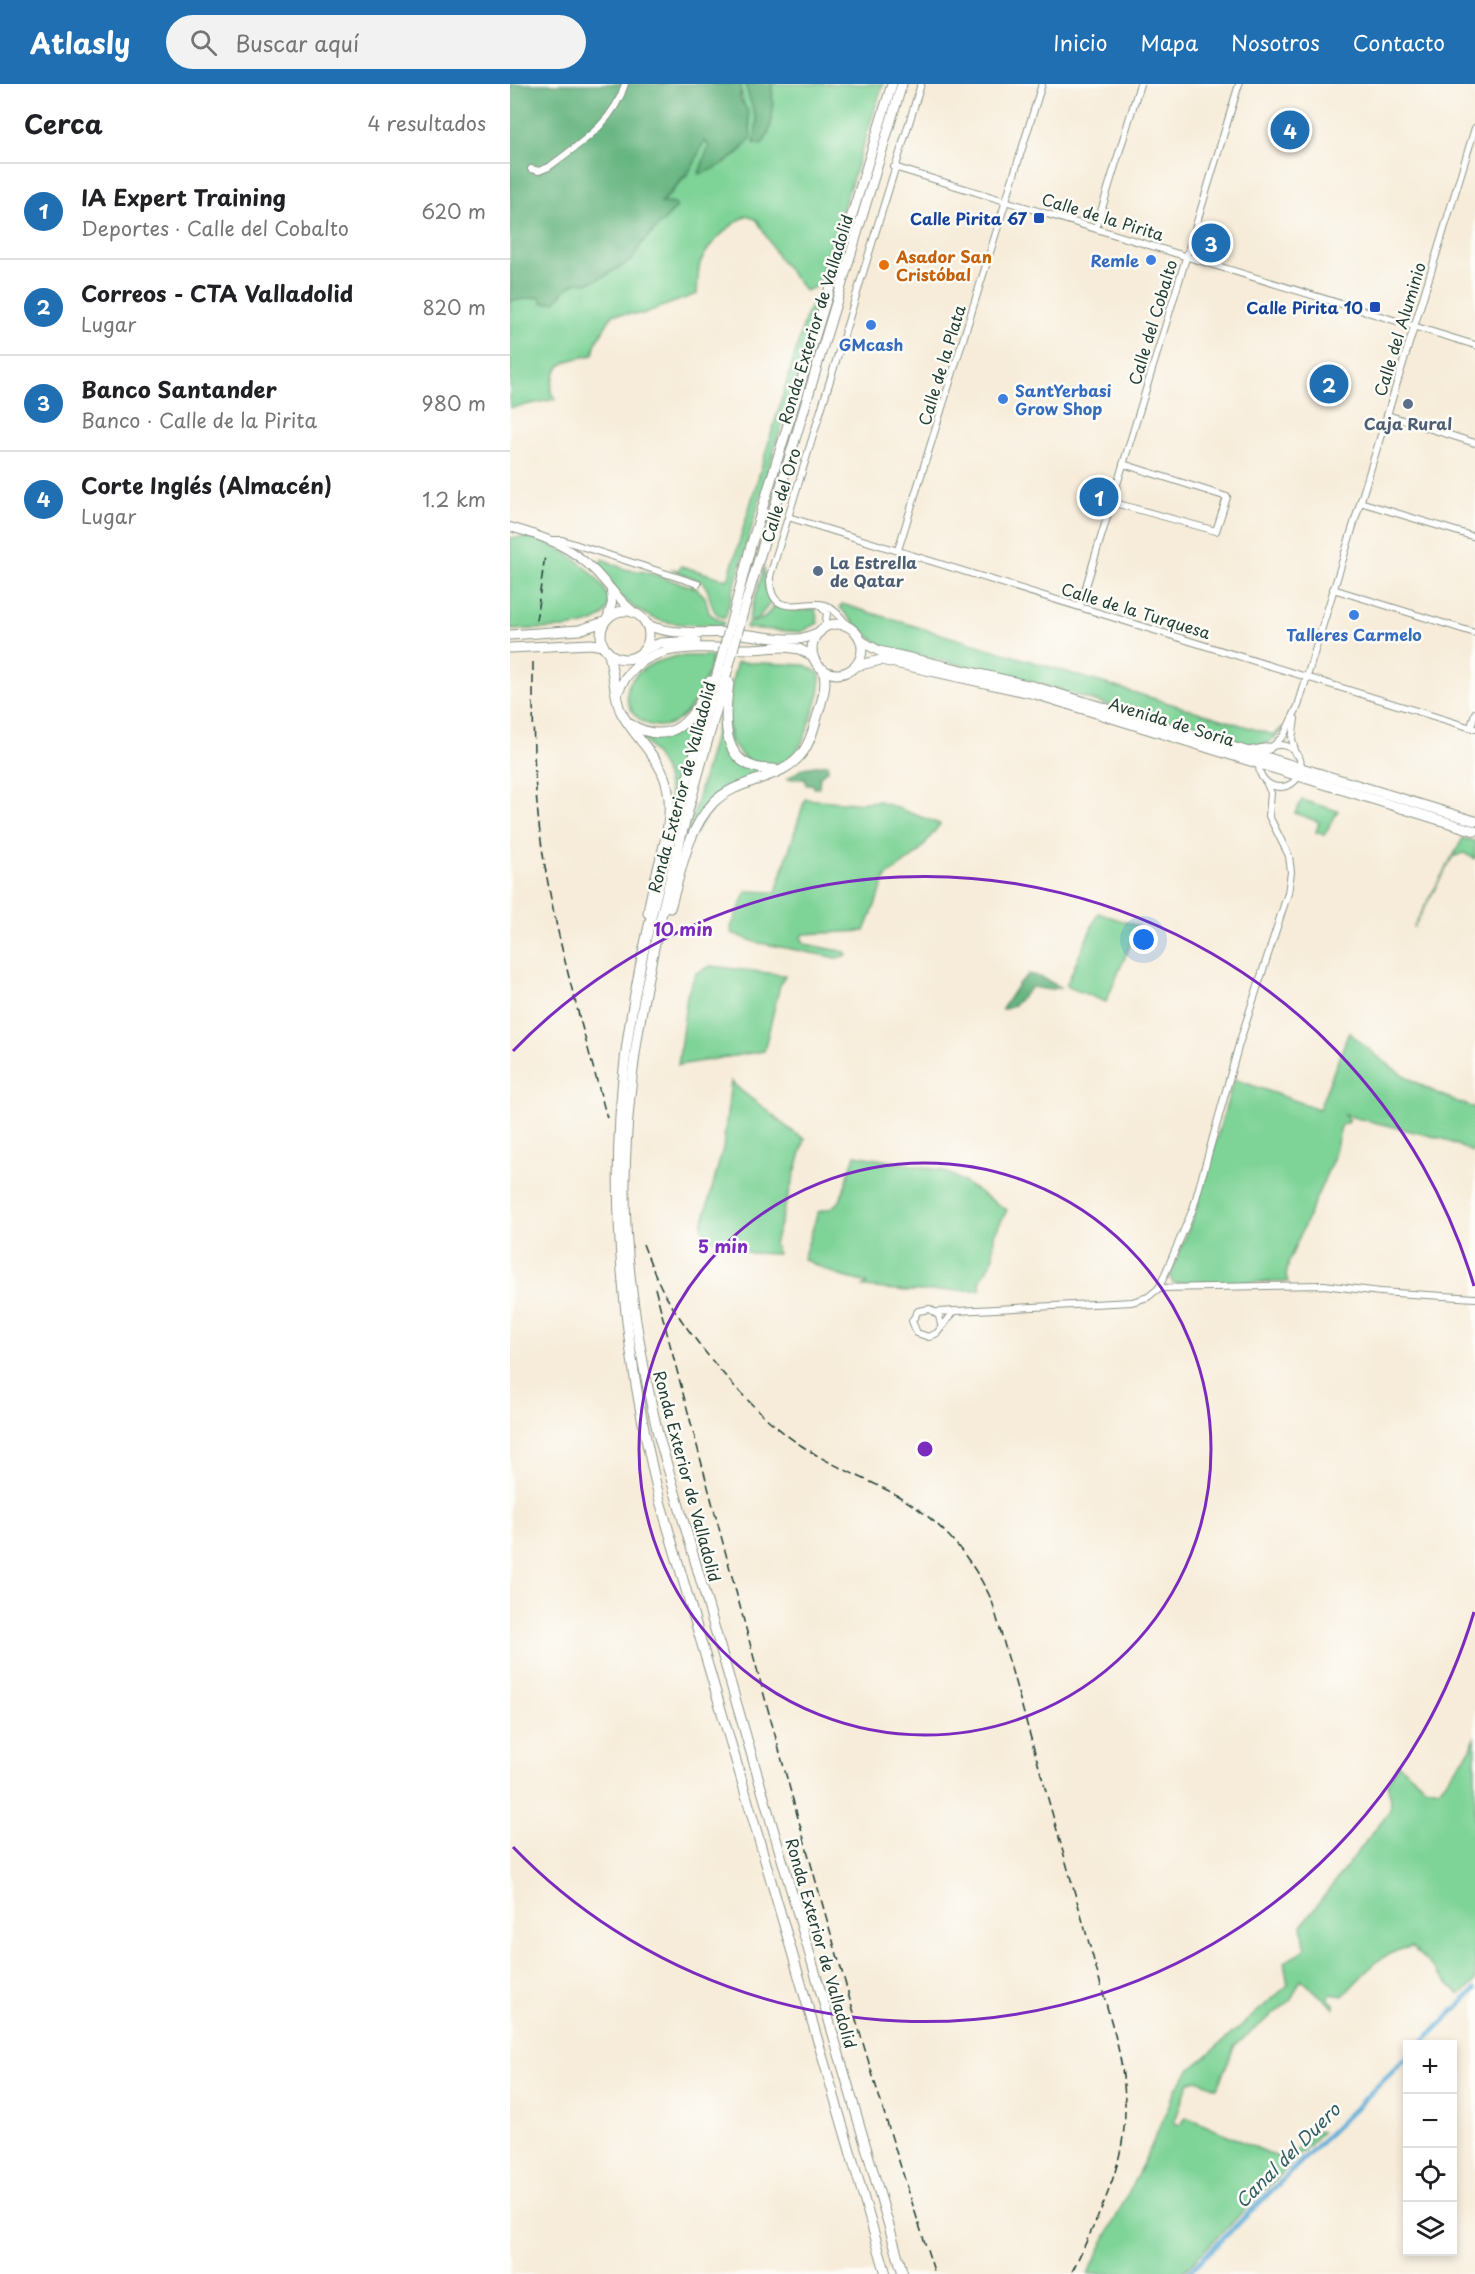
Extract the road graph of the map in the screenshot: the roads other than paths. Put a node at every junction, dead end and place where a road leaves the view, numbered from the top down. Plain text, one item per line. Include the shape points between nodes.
1 (625, 84) edge
2 (892, 84) edge
3 (902, 84) edge
4 (921, 84) edge
5 (1042, 84) edge
6 (1140, 84) edge
7 (1239, 84) edge
8 (1475, 128) edge
9 (894, 167) junction
10 (531, 169) dead end
11 (1006, 201) junction
12 (1096, 228) junction
13 (1187, 256) junction
14 (838, 280) junction
15 (1414, 327) junction
16 (1475, 345) edge
17 (1387, 415) junction
18 (1475, 443) edge
19 (1123, 464) junction
20 (1111, 502) junction
21 (1360, 502) junction
22 (788, 517) junction
23 (510, 526) edge
24 (1475, 537) edge
25 (551, 540) junction
26 (898, 550) junction
27 (598, 553) junction
28 (589, 566) junction
29 (698, 584) dead end
30 (1333, 589) junction
31 (610, 590) junction
32 (816, 604) junction
33 (1080, 606) junction
34 (635, 613) junction
35 (605, 620) junction
36 (646, 624) junction
37 (849, 627) junction
38 (822, 630) junction
39 (1475, 633) edge
40 (510, 635) edge
41 (861, 641) junction
42 (603, 646) junction
43 (785, 647) junction
44 (510, 648) edge
45 (644, 650) junction
46 (609, 654) junction
47 (813, 656) junction
48 (625, 659) junction
49 (724, 665) junction
50 (856, 666) junction
51 (823, 669) junction
52 (843, 673) junction
53 (1306, 676) junction
54 (616, 679) junction
55 (617, 694) junction
56 (823, 696) junction
57 (1296, 710) junction
58 (1475, 713) edge
59 (628, 723) junction
60 (1473, 728) edge
61 (1271, 747) junction
62 (1249, 752) junction
63 (1259, 760) junction
64 (1299, 765) junction
65 (788, 766) junction
66 (1268, 783) junction
67 (1279, 787) junction
68 (1271, 793) junction
69 (1475, 821) edge
70 (1475, 831) edge
71 (648, 933) junction
72 (654, 955) junction
73 (1159, 1288) junction
74 (1475, 1298) edge
75 (937, 1312) junction
76 (953, 1313) junction
77 (941, 1325) junction
78 (886, 2274) edge
79 (903, 2274) edge

1 - 10 street via 616,108 602,126 549,167
2 - 14 highway, Ronda Exterior de Valladolid
3 - 14 highway, Ronda Exterior de Valladolid
4 - 9 street, Calle del Oro
5 - 11 street, Calle de la Plata
6 - 12 street
7 - 13 street, Calle del Cobalto
8 - 15 street, Calle del Aluminio
9 - 11 street, Calle de la Pirita
9 - 22 street, Calle del Oro
11 - 12 street, Calle de la Pirita
11 - 26 street, Calle de la Plata
12 - 13 street, Calle de la Pirita
13 - 15 street, Calle de la Pirita
13 - 19 street, Calle del Cobalto
14 - 49 highway, Ronda Exterior de Valladolid, bridge via 750,549
15 - 16 street, Calle de la Pirita
15 - 17 street, Calle del Aluminio
17 - 18 street
17 - 21 street, Calle del Aluminio
19 - 20 street, Calle del Cobalto
19 - 20 street via 1227,496 1216,531
20 - 33 street, Calle del Cobalto
21 - 24 street
21 - 30 street, Calle del Aluminio
22 - 26 street, Calle de la Turquesa
22 - 32 street, Calle del Oro via 771,571 771,589 787,606
23 - 25 main road
25 - 27 street
25 - 28 main road
26 - 33 street, Calle de la Turquesa
27 - 28 street via 592,556
27 - 29 street
28 - 31 main road
30 - 39 street
30 - 53 street, Calle del Aluminio
31 - 34 main road
31 - 35 main road via 612,603
32 - 37 street via 830,607
32 - 38 street via 827,613
33 - 53 street, Calle de la Turquesa
34 - 35 highway via 619,612
34 - 36 highway
35 - 40 highway via 579,630
35 - 42 highway via 600,633
36 - 38 highway via 676,632 788,639
36 - 45 highway via 649,638
37 - 38 highway via 838,624
37 - 41 highway
38 - 47 highway via 813,643
41 - 50 highway via 862,652
41 - 62 highway, Avenida de Soria via 879,651 1036,687
42 - 44 highway
42 - 46 highway
43 - 45 highway via 681,641 660,643
43 - 47 highway
43 - 55 highway via 669,649 628,674
45 - 48 highway
46 - 48 highway
46 - 54 highway
47 - 51 highway
48 - 54 highway
49 - 59 highway via 679,727 652,734
49 - 65 highway via 726,732 731,748 757,768 773,770
49 - 71 highway, Ronda Exterior de Valladolid
49 - 72 highway, Ronda Exterior de Valladolid
50 - 52 highway
50 - 63 highway, Avenida de Soria via 881,660 989,682
51 - 52 highway
51 - 56 highway
52 - 56 highway
53 - 57 street, Calle del Aluminio
53 - 60 street, Calle de la Turquesa
54 - 55 highway
55 - 59 highway via 618,706
56 - 65 highway via 805,751
57 - 61 street, Calle del Aluminio via 1283,737
57 - 64 street, Calle del Aluminio via 1292,739
58 - 60 street
59 - 71 highway via 657,762 668,789 667,828 651,891
61 - 62 highway
61 - 63 street, Calle del Aluminio
61 - 64 street via 1286,747
62 - 63 highway, Avenida de Soria
63 - 64 highway, Avenida de Soria
63 - 66 street via 1259,773
64 - 67 street via 1293,784
64 - 69 highway
64 - 70 highway, Avenida de Soria
65 - 72 highway via 733,788 702,817 691,839
66 - 67 street
66 - 68 street
67 - 68 street
68 - 73 street via 1269,816 1288,856 1291,872 1288,893 1239,1044 1193,1209
71 - 78 highway, Ronda Exterior de Valladolid via 626,1052 618,1180 625,1316 640,1411 660,1501
72 - 79 highway, Ronda Exterior de Valladolid via 635,1056 625,1182 629,1258 642,1364 676,1498
73 - 74 street via 1324,1285
73 - 76 street via 1132,1302
75 - 76 street
75 - 77 street
75 - 77 street via 918,1311 913,1328 921,1336 929,1337
76 - 77 street

